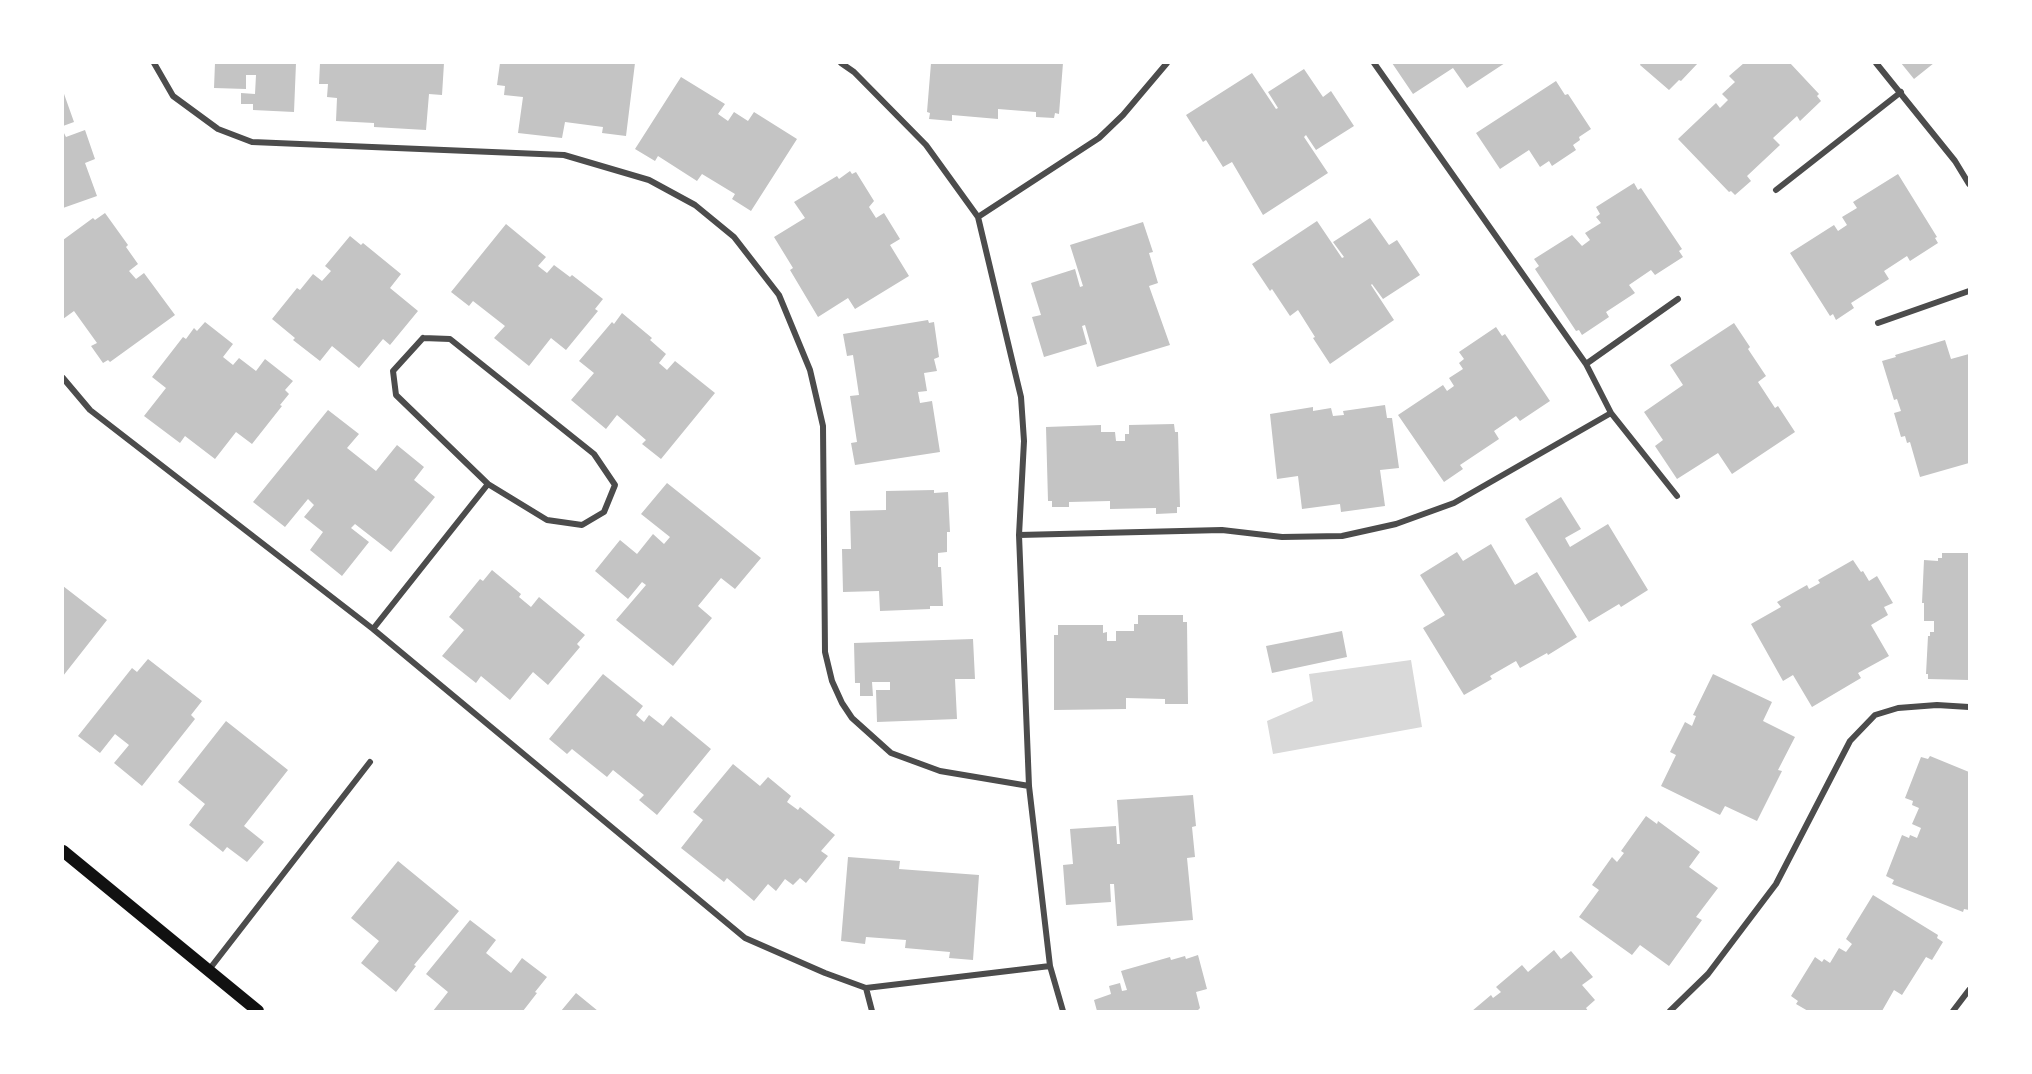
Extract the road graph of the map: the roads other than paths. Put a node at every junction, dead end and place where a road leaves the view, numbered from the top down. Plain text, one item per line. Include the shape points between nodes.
1 (154, 63) edge
2 (841, 63) edge
3 (1167, 63) edge
4 (1374, 63) edge
5 (1876, 63) edge
6 (1901, 92) junction
7 (1969, 184) edge
8 (1776, 190) dead end
9 (978, 217) junction
10 (1969, 291) edge
11 (1678, 299) dead end
12 (1878, 323) dead end
13 (1586, 364) junction
14 (63, 378) edge
15 (1611, 413) junction
16 (488, 484) junction
17 (1677, 496) dead end
18 (1019, 535) junction
19 (373, 629) junction
20 (1969, 707) edge
21 (370, 762) dead end
22 (1029, 786) junction
23 (63, 851) edge
24 (1050, 966) junction
25 (208, 971) junction
26 (866, 988) junction
27 (1969, 990) edge
28 (258, 1011) edge
29 (872, 1011) edge
30 (1063, 1011) edge
31 (1670, 1011) edge
32 (1953, 1011) edge

1 - 22 street via 173,96 218,129 252,142 564,155 649,180 695,206 734,237 779,295 810,370 823,426 825,652 842,703 852,718 891,753 940,771
2 - 9 street via 926,145
3 - 9 street via 1099,138
4 - 13 street
5 - 6 street
6 - 7 street via 1955,160
6 - 8 street
9 - 18 street via 1020,397 1024,441
10 - 12 street
11 - 13 street
13 - 15 street
14 - 19 street via 90,410
15 - 17 street
15 - 18 street via 1454,503 1396,524 1342,536 1282,537 1222,530
16 - 16 street via 547,520 582,525 604,512 615,484 594,454 450,339 423,338 393,371 396,395
16 - 19 street
18 - 22 street
19 - 26 street via 745,938
20 - 31 street via 1898,708 1875,715 1850,741 1776,884 1708,974
21 - 25 street
22 - 24 street
23 - 25 main road
24 - 26 street
24 - 30 street
25 - 28 main road
26 - 29 street
27 - 32 street

